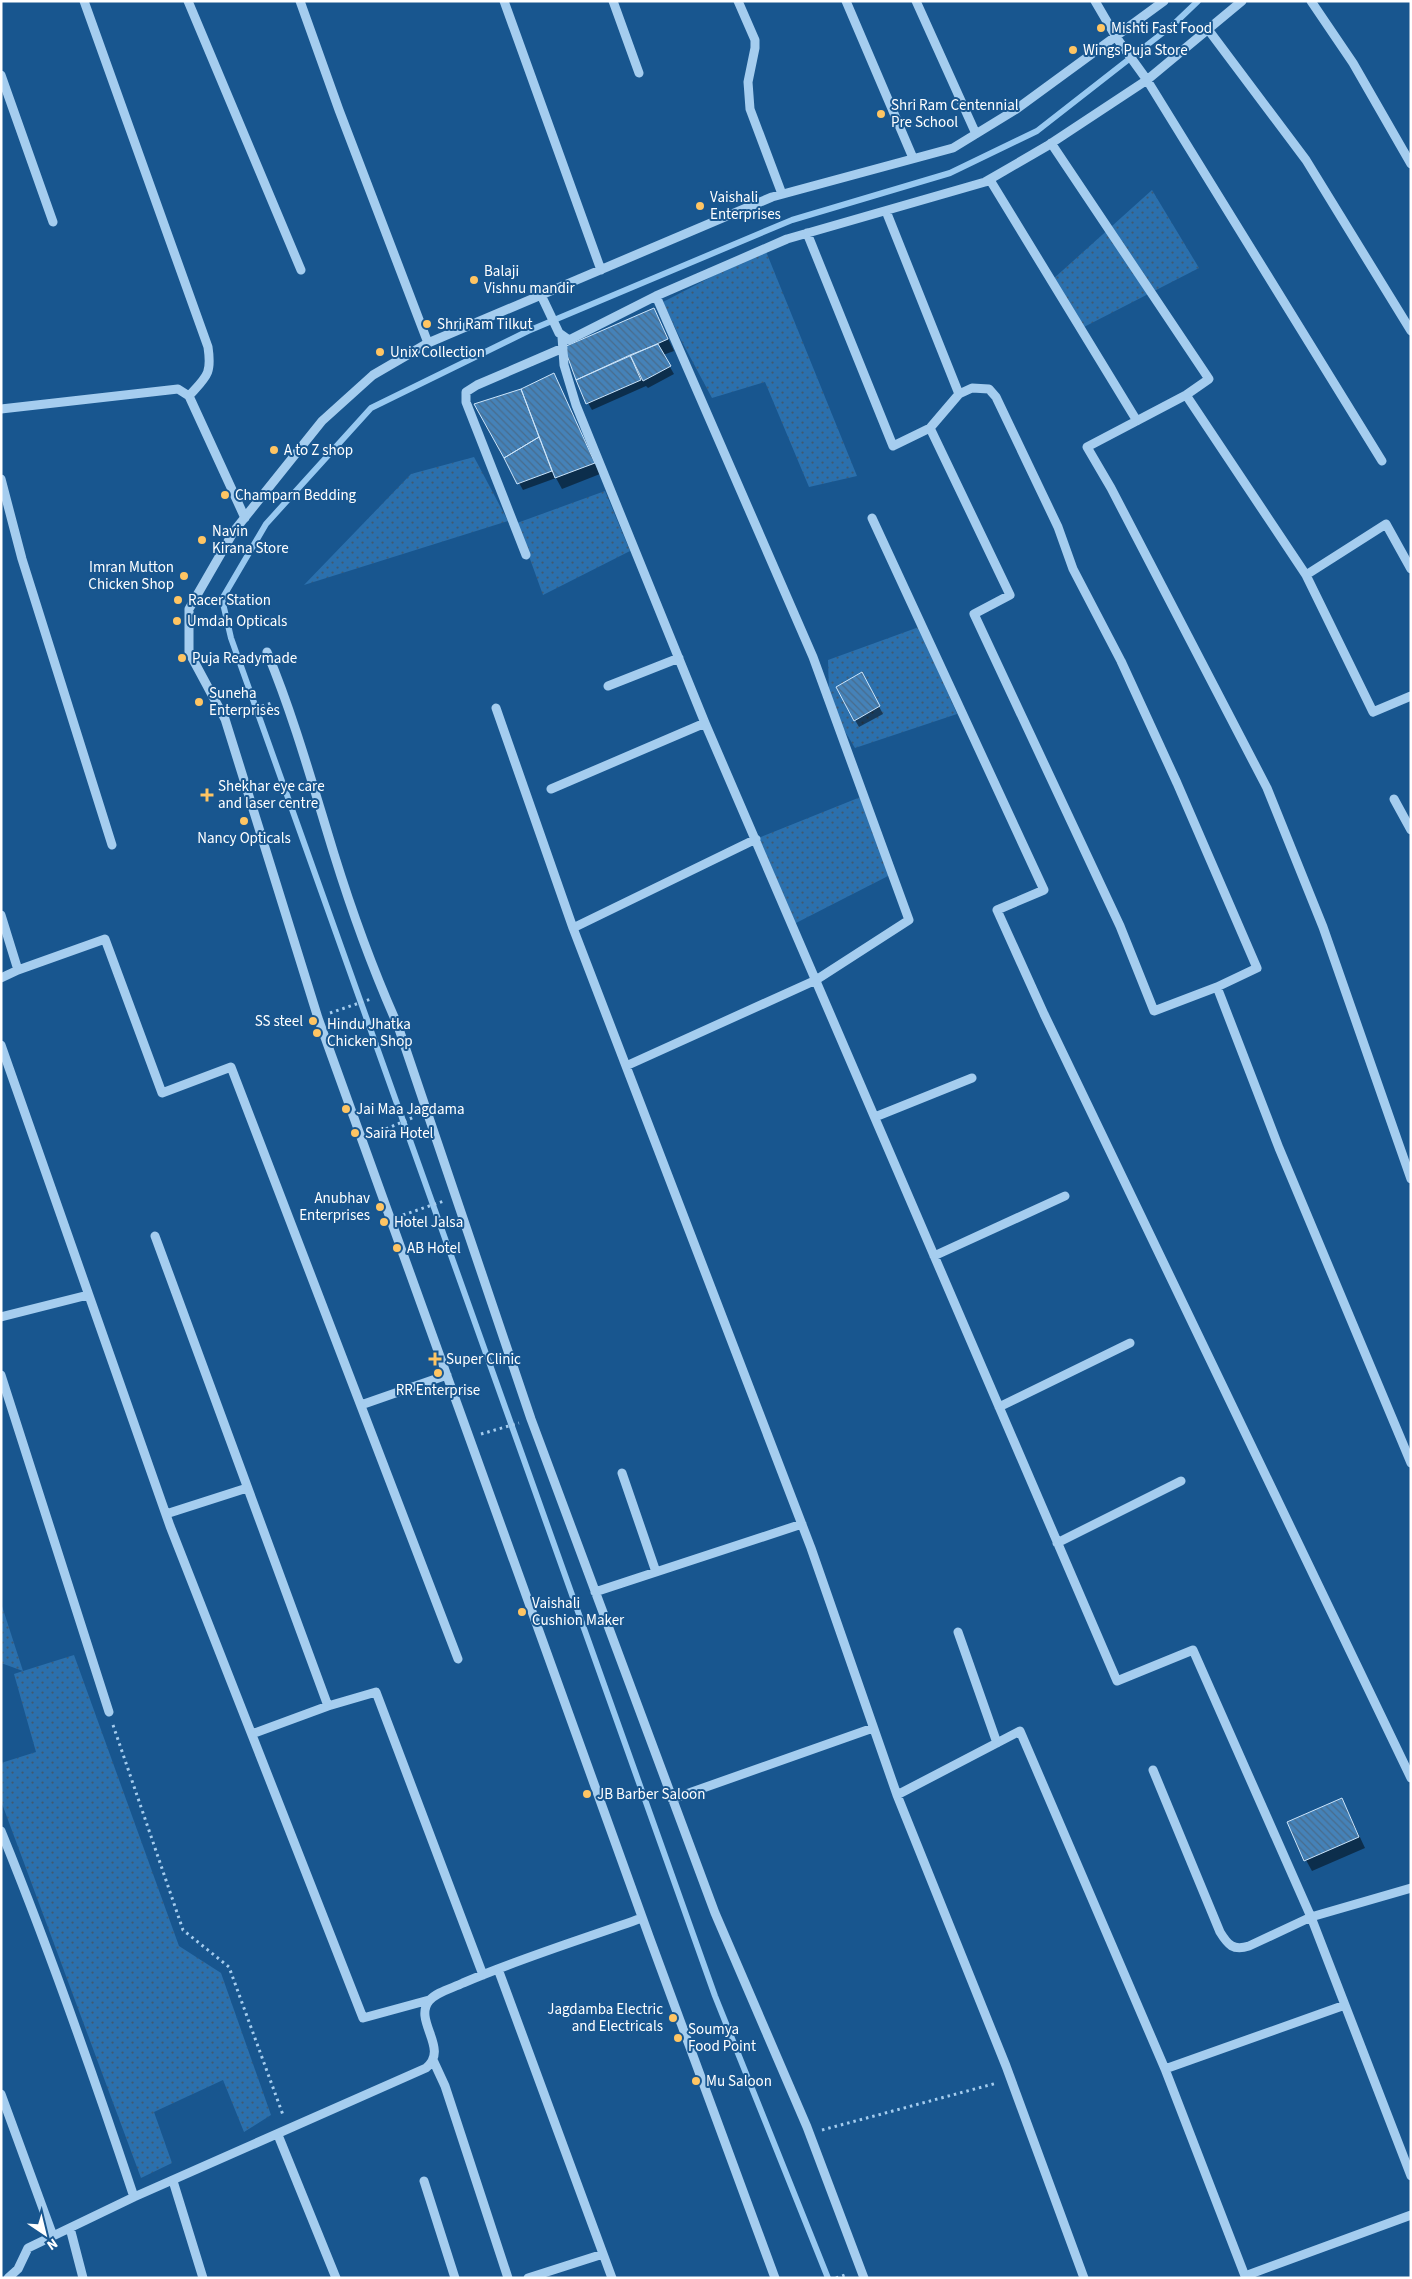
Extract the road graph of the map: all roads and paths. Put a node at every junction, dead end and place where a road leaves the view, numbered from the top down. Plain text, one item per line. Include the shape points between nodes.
1 (84, 1) edge
2 (188, 1) edge
3 (300, 1) edge
4 (504, 1) edge
5 (613, 1) edge
6 (738, 1) edge
7 (846, 1) edge
8 (916, 1) edge
9 (1095, 1) edge
10 (1164, 1) edge
11 (1242, 1) edge
12 (1311, 1) edge
13 (1207, 28) junction
14 (1116, 37) junction
15 (638, 73) dead end
16 (1, 75) edge
17 (1146, 80) junction
18 (976, 134) junction
19 (1051, 143) junction
20 (913, 158) junction
21 (1411, 164) edge
22 (990, 180) junction
23 (782, 194) junction
24 (886, 211) junction
25 (53, 222) dead end
26 (807, 233) junction
27 (301, 270) dead end
28 (601, 270) junction
29 (540, 295) junction
30 (656, 296) junction
31 (1411, 331) edge
32 (561, 335) junction
33 (428, 343) junction
34 (563, 348) junction
35 (959, 394) junction
36 (1186, 395) junction
37 (189, 396) junction
38 (1, 409) edge
39 (1137, 421) junction
40 (930, 428) junction
41 (1382, 461) dead end
42 (1, 478) edge
43 (245, 518) junction
44 (872, 518) dead end
45 (526, 555) dead end
46 (1411, 569) edge
47 (1306, 575) junction
48 (267, 652) dead end
49 (679, 658) junction
50 (608, 686) dead end
51 (1411, 696) edge
52 (270, 704) dead end
53 (496, 708) dead end
54 (242, 713) dead end
55 (705, 724) junction
56 (551, 789) dead end
57 (1394, 799) dead end
58 (1411, 830) edge
59 (756, 839) junction
60 (112, 845) dead end
61 (1, 915) edge
62 (573, 928) junction
63 (18, 970) junction
64 (1, 978) edge
65 (816, 980) junction
66 (1217, 987) junction
67 (365, 1002) dead end
68 (341, 1010) dead end
69 (1, 1045) edge
70 (626, 1066) junction
71 (972, 1078) dead end
72 (875, 1117) junction
73 (409, 1120) dead end
74 (389, 1128) dead end
75 (1411, 1180) edge
76 (1065, 1196) dead end
77 (441, 1202) dead end
78 (416, 1210) dead end
79 (155, 1236) dead end
80 (934, 1256) junction
81 (88, 1294) junction
82 (1, 1317) edge
83 (1130, 1343) dead end
84 (1, 1375) edge
85 (447, 1375) junction
86 (361, 1405) junction
87 (999, 1408) junction
88 (516, 1424) dead end
89 (492, 1431) dead end
90 (1411, 1463) edge
91 (622, 1473) dead end
92 (1181, 1481) dead end
93 (247, 1488) junction
94 (166, 1514) junction
95 (802, 1524) junction
96 (1058, 1543) junction
97 (656, 1572) junction
98 (595, 1592) junction
99 (958, 1632) dead end
100 (458, 1659) dead end
101 (328, 1706) junction
102 (109, 1712) joint
103 (873, 1728) junction
104 (252, 1734) junction
105 (998, 1743) junction
106 (1408, 1762) edge
107 (1153, 1770) dead end
108 (1411, 1778) edge
109 (897, 1795) junction
110 (672, 1799) junction
111 (1, 1830) edge
112 (1411, 1888) edge
113 (1311, 1917) junction
114 (642, 1918) junction
115 (498, 1970) junction
116 (483, 1975) junction
117 (429, 2000) junction
118 (1345, 2005) junction
119 (433, 2060) junction
120 (1165, 2069) junction
121 (1011, 2080) junction
122 (1, 2094) edge
123 (289, 2130) junction
124 (809, 2133) junction
125 (278, 2135) junction
126 (1411, 2176) edge
127 (173, 2180) junction
128 (424, 2181) dead end
129 (134, 2197) junction
130 (1411, 2216) edge
131 (70, 2228) junction
132 (53, 2236) junction
133 (603, 2254) junction
134 (10, 2277) edge
135 (84, 2278) edge
136 (203, 2278) edge
137 (336, 2278) edge
138 (455, 2278) edge
139 (508, 2278) edge
140 (528, 2278) edge
141 (612, 2278) edge
142 (775, 2278) edge
143 (864, 2278) edge
144 (1084, 2278) edge

1 - 37 street via 208,347 211,367
2 - 27 street
3 - 33 street
4 - 28 street
5 - 15 street
6 - 23 street via 756,48 748,82 750,109
7 - 20 street
8 - 18 street
9 - 14 street
10 - 14 street
11 - 13 street
12 - 21 street via 1353,63
13 - 17 street
13 - 31 street via 1306,160
14 - 17 street
14 - 18 street
16 - 25 street
17 - 19 street
17 - 41 street
18 - 20 street via 954,148
19 - 22 street
19 - 36 street via 1208,379
20 - 23 street
22 - 24 street
22 - 39 street
23 - 28 street
24 - 26 street
24 - 35 street
26 - 30 street
26 - 40 street via 893,446
28 - 29 street
29 - 32 street
29 - 33 street
30 - 32 street via 568,340
30 - 65 street via 813,657 909,920
32 - 34 street
33 - 43 street via 373,375 322,421
34 - 45 street via 477,385 465,396
34 - 49 street via 564,365 576,406
35 - 40 street
35 - 66 street via 980,388 989,389 994,395 1058,527 1073,569 1121,661 1177,783 1257,968
36 - 39 street
36 - 47 street
37 - 38 street via 178,389
37 - 43 street
39 - 75 street via 1087,447 1267,788 1323,927
40 - 66 street via 1010,595 974,614 1120,926 1154,1011
42 - 60 street via 22,559
43 - 85 street via 189,609 189,652 225,719 318,1018
44 - 106 street via 1044,890 998,910 1044,1014
46 - 47 street via 1386,524
47 - 51 street via 1374,712
48 - 98 street via 286,698 335,857 398,1026 531,1419
49 - 50 street
49 - 55 street
52 - 54 path
53 - 62 street
55 - 56 street
55 - 59 street
57 - 58 street
59 - 62 street
59 - 65 street
61 - 63 street
62 - 70 street
63 - 64 street
63 - 86 street via 105,939 162,1093 232,1067
65 - 70 street
65 - 72 street
66 - 90 street via 1283,1157
67 - 68 path
69 - 81 street
70 - 95 street
71 - 72 street
72 - 80 street
73 - 74 path
76 - 80 street
77 - 78 path
79 - 93 street
80 - 87 street
81 - 82 street
81 - 94 street
83 - 87 street
84 - 102 street
85 - 86 street
85 - 114 street
86 - 100 street
87 - 96 street
88 - 89 path
91 - 97 street
92 - 96 street
93 - 94 street
93 - 101 street
94 - 104 street
95 - 97 street
95 - 103 street
96 - 113 street via 1117,1681 1194,1650
97 - 98 street
98 - 110 street
99 - 105 street
101 - 104 street
101 - 116 street via 376,1692
102 - 123 path via 183,1930 228,1967
103 - 109 street
103 - 110 street
104 - 117 street via 363,2018
105 - 109 street
105 - 120 street via 1020,1731
106 - 108 street
107 - 113 street via 1220,1932 1232,1947 1248,1946
109 - 121 street
110 - 124 street via 715,1913
111 - 129 street via 38,1922
112 - 113 street
113 - 118 street
114 - 115 street
114 - 142 street
115 - 116 street
115 - 133 street
116 - 117 street
117 - 119 street via 425,2011 435,2049
118 - 120 street
118 - 126 street
119 - 123 street via 426,2068
119 - 139 street via 445,2086
120 - 130 street via 1245,2276
121 - 124 path
121 - 144 street
122 - 132 street
123 - 125 street
124 - 143 street
125 - 127 street
125 - 137 street
127 - 129 street
127 - 136 street
128 - 138 street
129 - 131 street
131 - 132 street
131 - 135 street
132 - 134 street via 28,2248 18,2269
133 - 140 street
133 - 141 street

